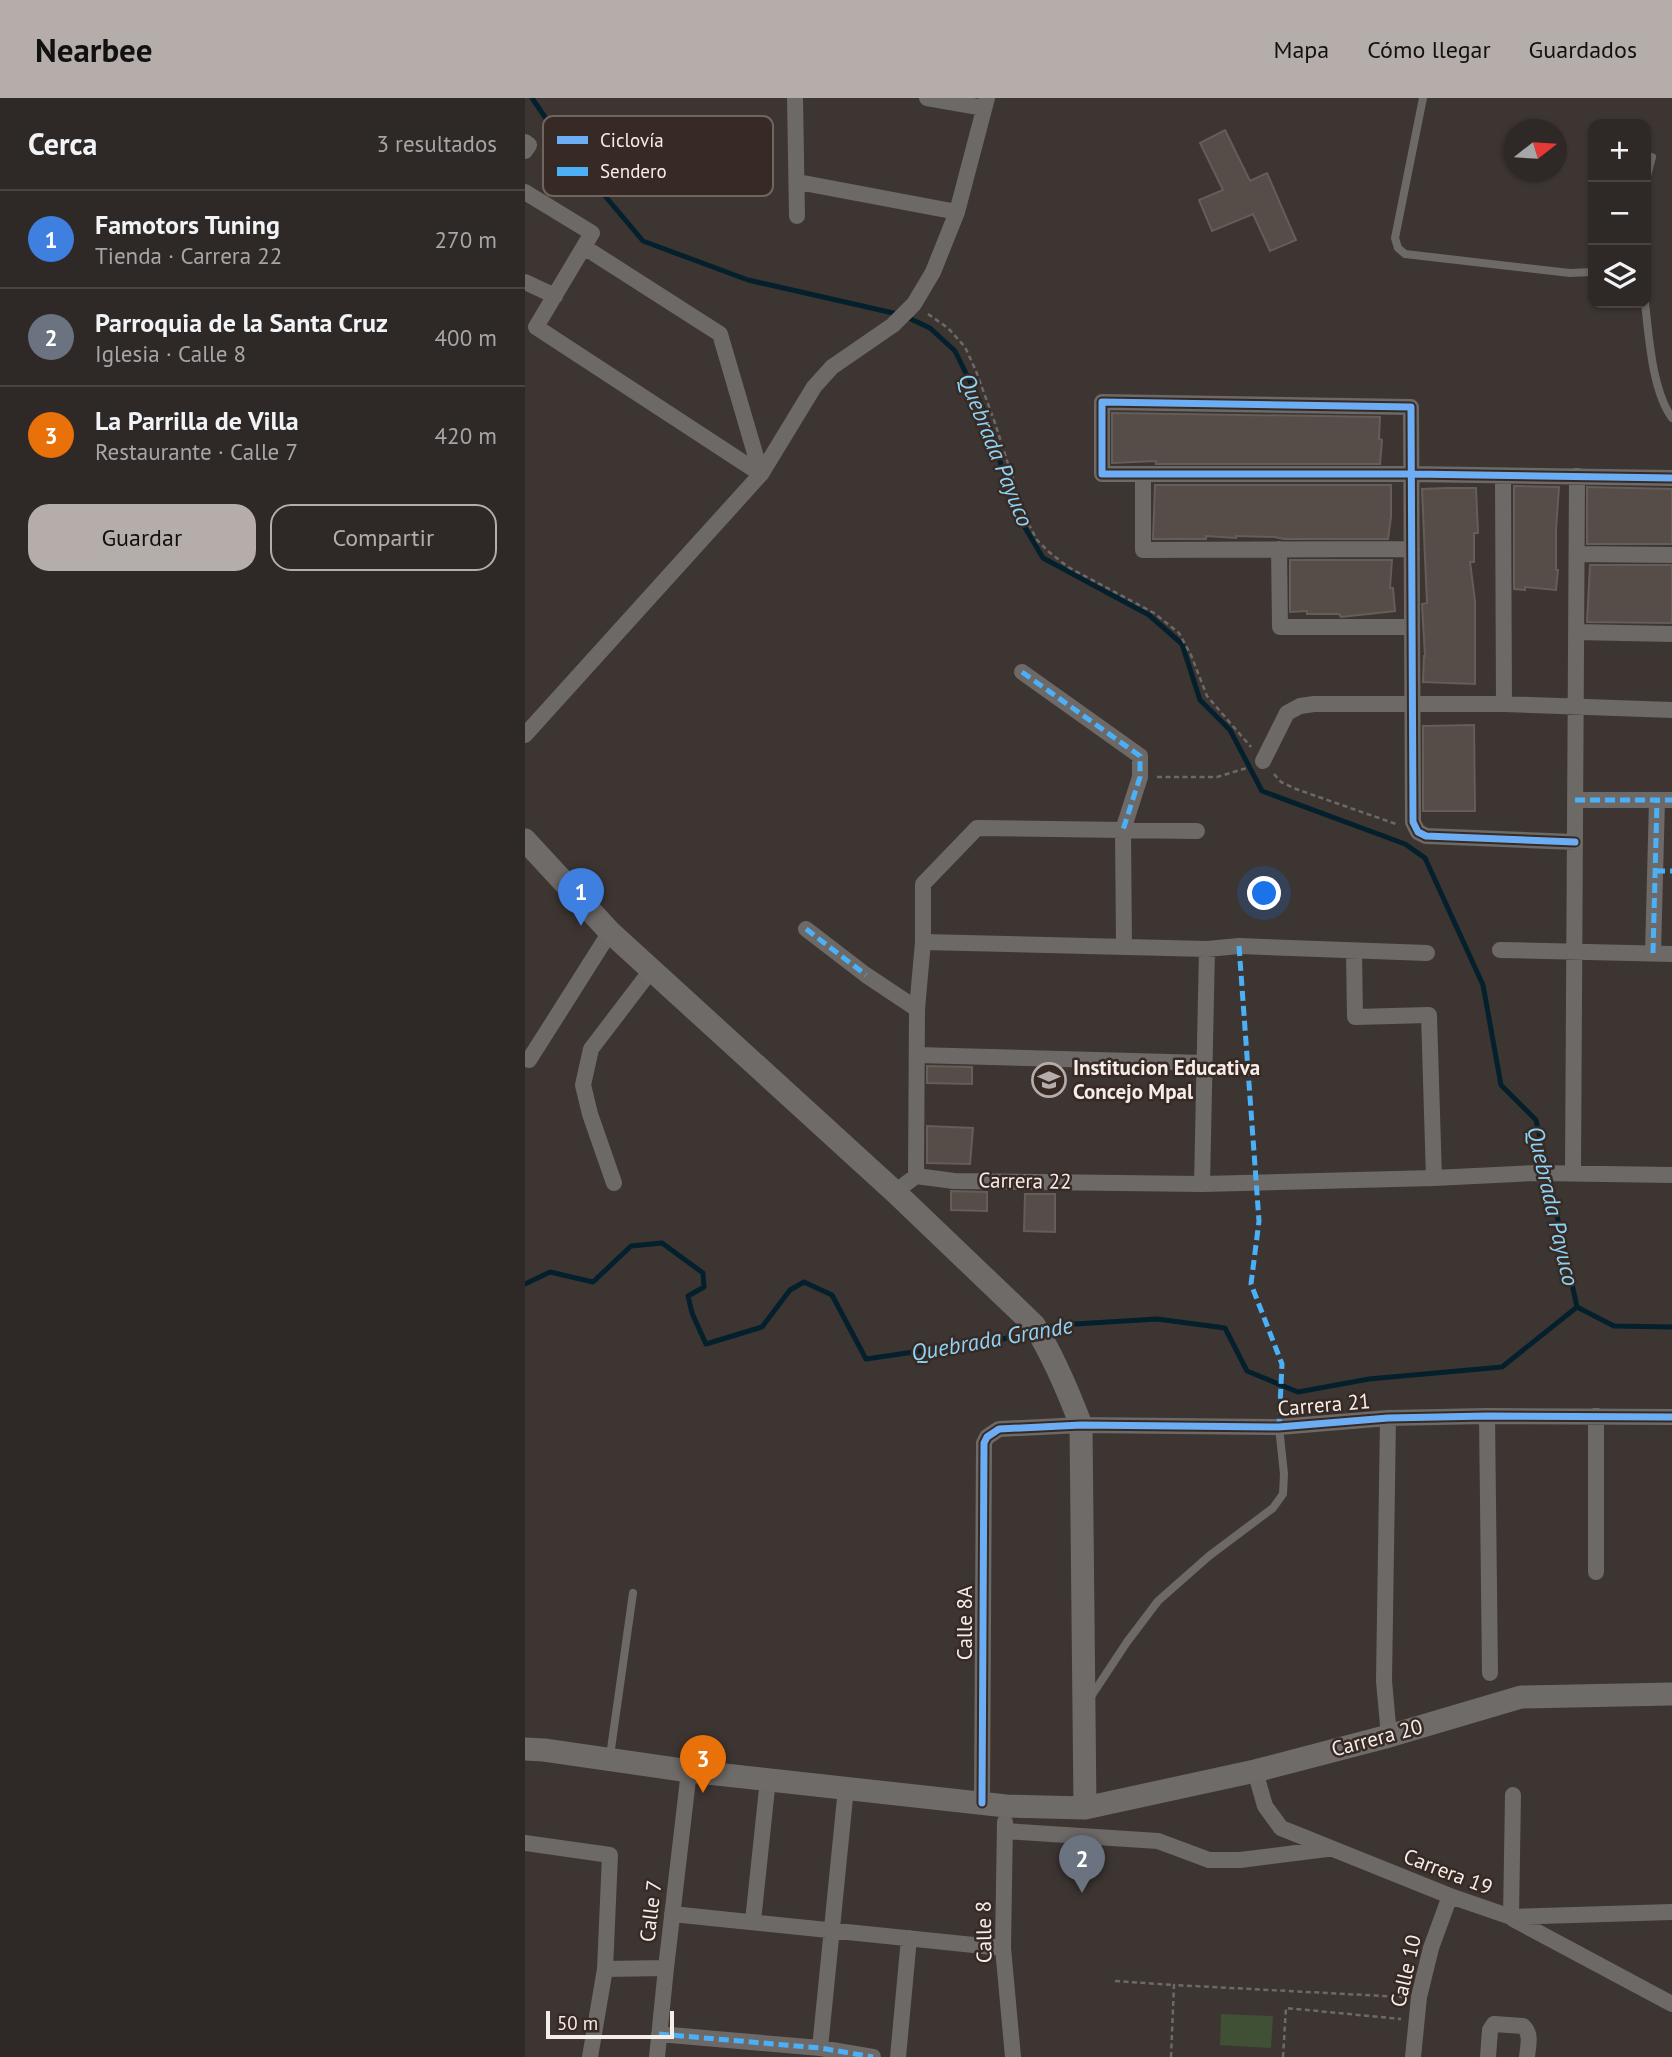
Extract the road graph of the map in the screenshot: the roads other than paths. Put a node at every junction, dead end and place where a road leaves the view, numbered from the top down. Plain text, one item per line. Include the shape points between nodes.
1 (795, 98) edge
2 (927, 98) edge
3 (1423, 98) edge
4 (986, 103) edge
5 (525, 142) edge
6 (525, 151) edge
7 (1652, 157) dead end
8 (1651, 161) edge
9 (798, 182) junction
10 (525, 192) edge
11 (957, 212) junction
12 (797, 216) dead end
13 (584, 247) junction
14 (1588, 272) edge
15 (525, 282) edge
16 (555, 296) junction
17 (1646, 308) edge
18 (1672, 418) edge
19 (761, 474) junction
20 (1143, 474) junction
21 (1413, 474) junction
22 (1577, 476) junction
23 (1503, 477) junction
24 (1672, 478) edge
25 (1279, 549) junction
26 (1412, 549) junction
27 (1577, 554) junction
28 (1672, 555) edge
29 (1412, 627) junction
30 (1576, 632) junction
31 (1672, 634) edge
32 (1022, 672) dead end
33 (1412, 704) junction
34 (1504, 704) junction
35 (1576, 707) junction
36 (1672, 710) edge
37 (525, 735) edge
38 (1259, 763) road end
39 (1575, 800) junction
40 (1664, 800) edge
41 (1123, 830) junction
42 (1197, 831) dead end
43 (525, 840) edge
44 (1575, 842) junction
45 (1655, 871) junction
46 (1672, 871) edge
47 (806, 929) dead end
48 (610, 932) junction
49 (923, 942) junction
50 (1124, 947) junction
51 (1207, 949) junction
52 (1500, 950) dead end
53 (1354, 951) junction
54 (1574, 951) junction
55 (1427, 953) dead end
56 (1653, 953) junction
57 (1672, 954) edge
58 (652, 969) junction
59 (917, 1009) junction
60 (917, 1055) junction
61 (529, 1060) dead end
62 (1205, 1063) junction
63 (1566, 1174) junction
64 (1672, 1175) edge
65 (916, 1176) junction
66 (1434, 1178) junction
67 (614, 1183) dead end
68 (1202, 1184) junction
69 (895, 1192) junction
70 (1487, 1416) junction
71 (1596, 1416) junction
72 (1672, 1417) edge
73 (1388, 1418) junction
74 (1081, 1426) junction
75 (1279, 1427) junction
76 (984, 1443) joint
77 (1596, 1572) dead end
78 (633, 1593) dead end
79 (1490, 1673) dead end
80 (1672, 1694) edge
81 (1084, 1708) junction
82 (1389, 1736) junction
83 (525, 1749) edge
84 (610, 1759) junction
85 (689, 1771) junction
86 (1255, 1771) junction
87 (768, 1779) junction
88 (846, 1788) junction
89 (1513, 1795) dead end
90 (982, 1803) junction
91 (1006, 1806) junction
92 (1085, 1808) junction
93 (1005, 1831) junction
94 (525, 1843) edge
95 (1330, 1849) junction
96 (1450, 1896) junction
97 (1672, 1912) edge
98 (672, 1914) junction
99 (1511, 1917) junction
100 (753, 1922) junction
101 (832, 1930) junction
102 (909, 1938) junction
103 (1003, 1948) junction
104 (666, 1968) junction
105 (605, 1969) junction
106 (1672, 2004) edge
107 (659, 2034) junction
108 (820, 2048) junction
109 (590, 2057) edge
110 (657, 2057) edge
111 (873, 2057) edge
112 (898, 2057) edge
113 (1013, 2057) edge
114 (1413, 2057) edge
115 (1487, 2057) edge
116 (1527, 2057) edge

1 - 9 street
2 - 4 street
3 - 14 lane via 1395,238 1398,248 1405,254
4 - 11 street
5 - 6 street via 529,145
7 - 8 lane
9 - 11 street
9 - 12 street
10 - 13 street via 592,233
11 - 19 street via 933,272 912,307 823,377
13 - 16 street
13 - 19 street via 720,334
15 - 16 street
16 - 19 street via 536,327
17 - 18 lane via 1650,352 1664,407
19 - 37 street
20 - 21 street
20 - 21 street via 1102,474 1102,402 1411,407
20 - 25 street via 1143,550
21 - 23 street
21 - 26 street
22 - 23 street
22 - 24 street
22 - 27 street
23 - 34 street
25 - 26 street
25 - 29 street via 1280,627
26 - 29 street
27 - 28 street
27 - 30 street
29 - 33 street
30 - 31 street
30 - 35 street
32 - 41 street via 1140,756 1140,777
33 - 34 street
33 - 38 street via 1314,704 1291,709
33 - 44 street via 1412,822 1418,832
34 - 35 street
35 - 36 street
35 - 39 street
39 - 40 street
39 - 44 street
40 - 45 street
41 - 42 street
41 - 49 street via 977,828 923,884
41 - 50 street
43 - 48 main road
44 - 54 street
45 - 46 street
45 - 56 street
47 - 59 street
48 - 58 main road
48 - 61 street
49 - 50 street
49 - 59 street
50 - 51 street
51 - 53 street
51 - 62 street
52 - 54 street
53 - 55 street
53 - 66 street via 1355,1017 1429,1015
54 - 56 street
54 - 63 street
56 - 57 street
58 - 67 street via 591,1049 583,1085
58 - 69 main road
59 - 60 street
60 - 62 street
60 - 65 street
62 - 68 street
63 - 64 street, Carrera 22
63 - 66 street, Carrera 22
65 - 68 street, Carrera 22 via 954,1181
65 - 69 street
66 - 68 street, Carrera 22
69 - 74 main road via 1038,1331
70 - 71 street, Carrera 21
70 - 73 street, Carrera 21
70 - 79 street
71 - 72 street, Carrera 21
71 - 77 street
73 - 75 street, Carrera 21
73 - 82 street via 1384,1681
74 - 75 street, Carrera 21
74 - 76 street, Carrera 21 via 999,1429
74 - 81 main road
75 - 81 lane via 1283,1494 1273,1508 1158,1601
76 - 90 street, Calle 8A
78 - 84 lane
80 - 82 main road, Carrera 20 via 1521,1697
81 - 92 main road
82 - 86 main road, Carrera 20
83 - 84 main road, Carrera 20
84 - 85 main road, Carrera 20
85 - 87 main road, Carrera 20
85 - 98 street, Calle 7
86 - 92 main road, Carrera 20
86 - 95 street, Carrera 19 via 1265,1806 1281,1828
87 - 88 main road, Carrera 20
87 - 100 street
88 - 90 main road, Carrera 20
88 - 101 street
89 - 99 street
90 - 91 main road, Carrera 20
91 - 92 main road, Carrera 20
91 - 93 street, Calle 8
93 - 95 street via 1158,1841 1209,1860
93 - 103 street, Calle 8
94 - 105 street via 610,1855
95 - 96 street, Carrera 19
96 - 99 street, Carrera 19
96 - 114 street, Calle 10 via 1419,1997
97 - 99 street, Carrera 19
98 - 100 street
98 - 104 street, Calle 7
99 - 106 street
100 - 101 street
101 - 102 street
101 - 108 street
102 - 103 street
102 - 112 street
103 - 113 street, Calle 8
104 - 105 street
104 - 107 street, Calle 7
105 - 109 street
107 - 108 street
107 - 110 street, Calle 7
108 - 111 street
115 - 116 street via 1494,2024 1523,2026 1528,2033

